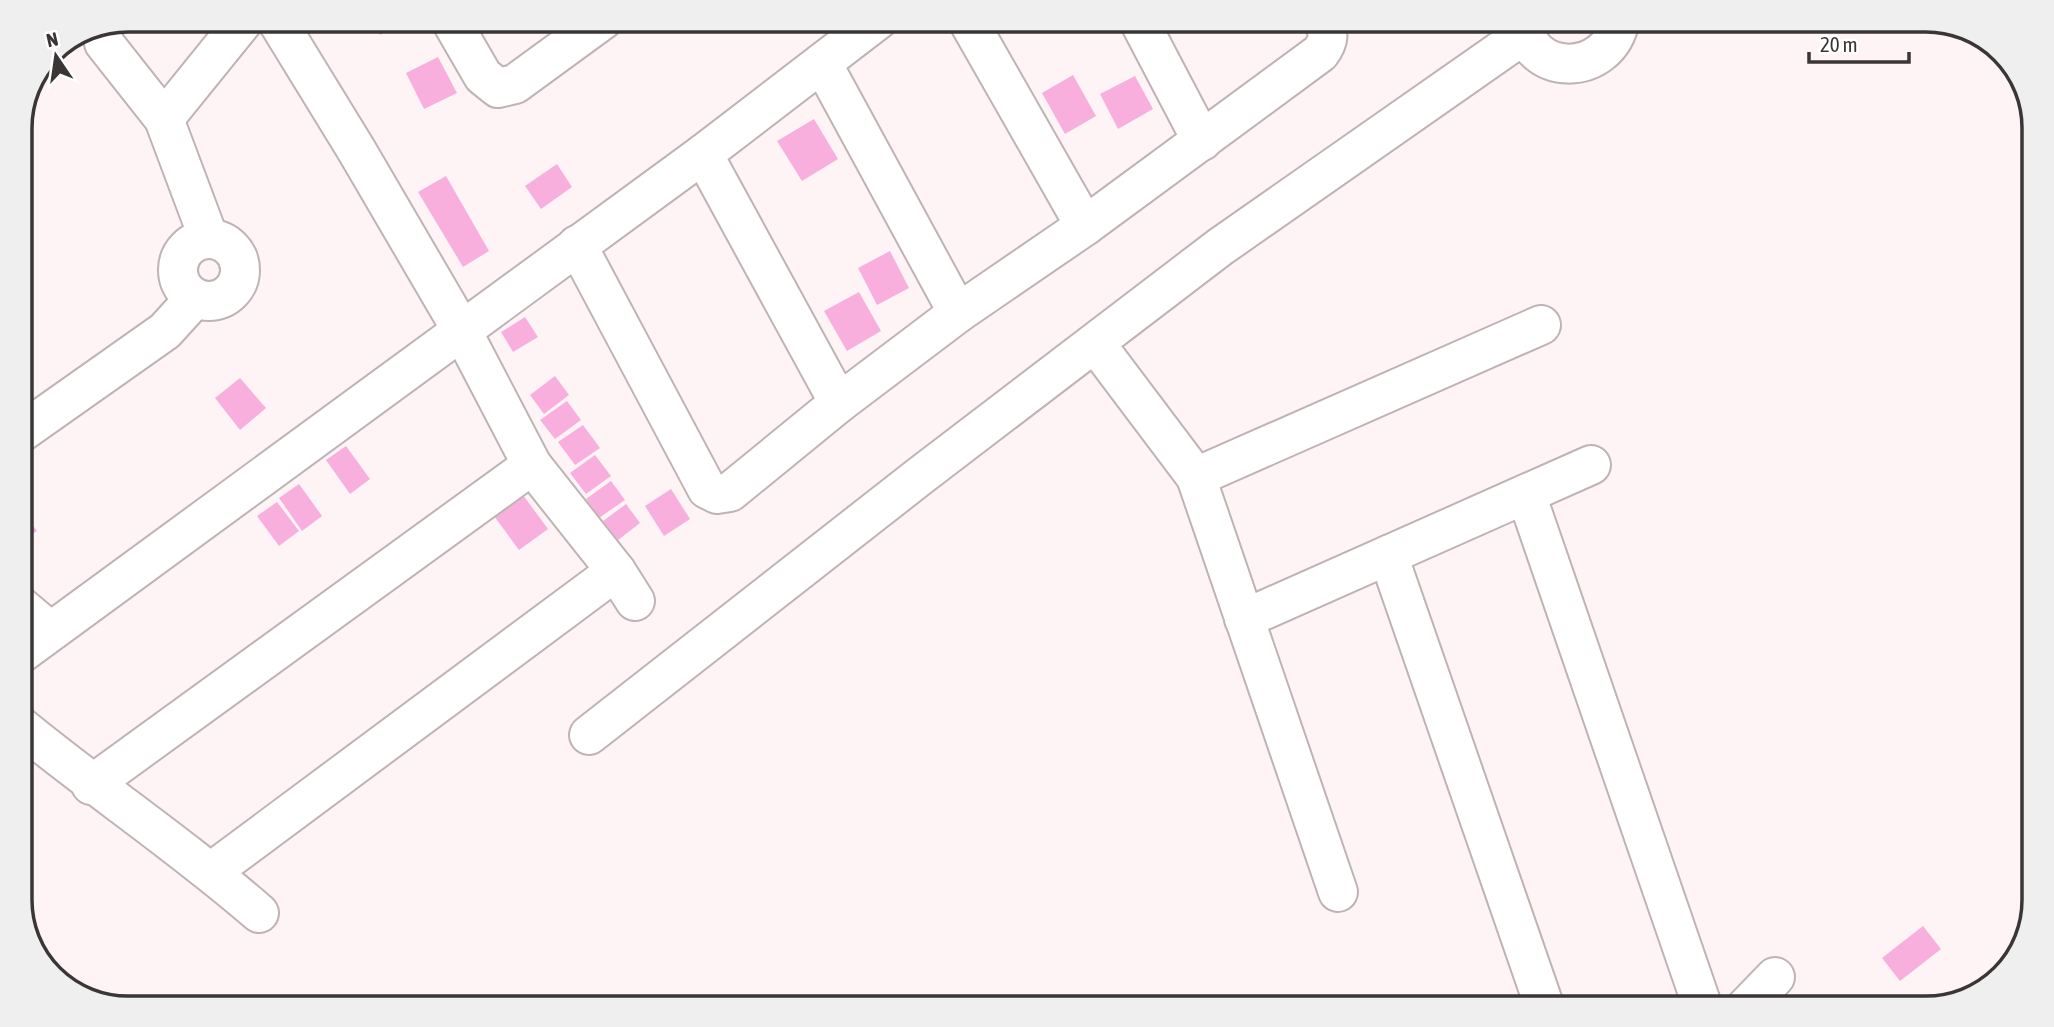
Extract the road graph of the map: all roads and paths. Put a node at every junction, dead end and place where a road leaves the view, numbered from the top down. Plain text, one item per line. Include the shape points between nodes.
1 (234, 32) edge
2 (284, 32) edge
3 (458, 32) edge
4 (586, 32) edge
5 (862, 32) edge
6 (974, 32) edge
7 (1145, 32) edge
8 (1328, 32) edge
9 (1517, 32) edge
10 (1528, 32) edge
11 (1616, 32) edge
12 (104, 43) dead end
13 (821, 63) junction
14 (164, 119) junction
15 (1202, 141) junction
16 (703, 154) junction
17 (1085, 226) junction
18 (577, 244) junction
19 (958, 313) junction
20 (1541, 325) dead end
21 (461, 330) junction
22 (1095, 343) junction
23 (839, 403) junction
24 (32, 425) edge
25 (532, 465) junction
26 (1591, 465) dead end
27 (1196, 477) junction
28 (1526, 494) junction
29 (1388, 555) junction
30 (32, 616) edge
31 (1244, 619) junction
32 (50, 631) junction
33 (32, 645) edge
34 (589, 735) dead end
35 (32, 737) edge
36 (91, 785) junction
37 (211, 872) junction
38 (1338, 892) dead end
39 (258, 913) dead end
40 (1775, 977) dead end
41 (1541, 996) edge
42 (1699, 996) edge
43 (1757, 996) edge

1 - 14 street
2 - 21 street
3 - 4 street via 483,76 498,88 515,84
5 - 13 street
6 - 17 street
7 - 15 street
8 - 15 street via 1328,42 1320,53
9 - 22 street
10 - 11 street via 1540,53 1569,65 1599,56
12 - 14 street
13 - 16 street
13 - 19 street
14 - 24 street via 209,239 232,249 238,261 235,286 228,295 206,301 195,298 166,331
15 - 17 street
16 - 18 street
16 - 23 street
17 - 19 street
18 - 21 street
18 - 23 street via 707,489 717,494 730,492
19 - 23 street
20 - 27 street
21 - 25 street
21 - 32 street
22 - 27 street
22 - 34 street
25 - 36 street
25 - 37 street via 626,586
26 - 28 street
27 - 31 street
28 - 29 street
28 - 42 street
29 - 31 street
29 - 41 street
30 - 32 street
31 - 38 street
32 - 33 street
35 - 36 street
36 - 37 street
37 - 39 street
40 - 43 street

